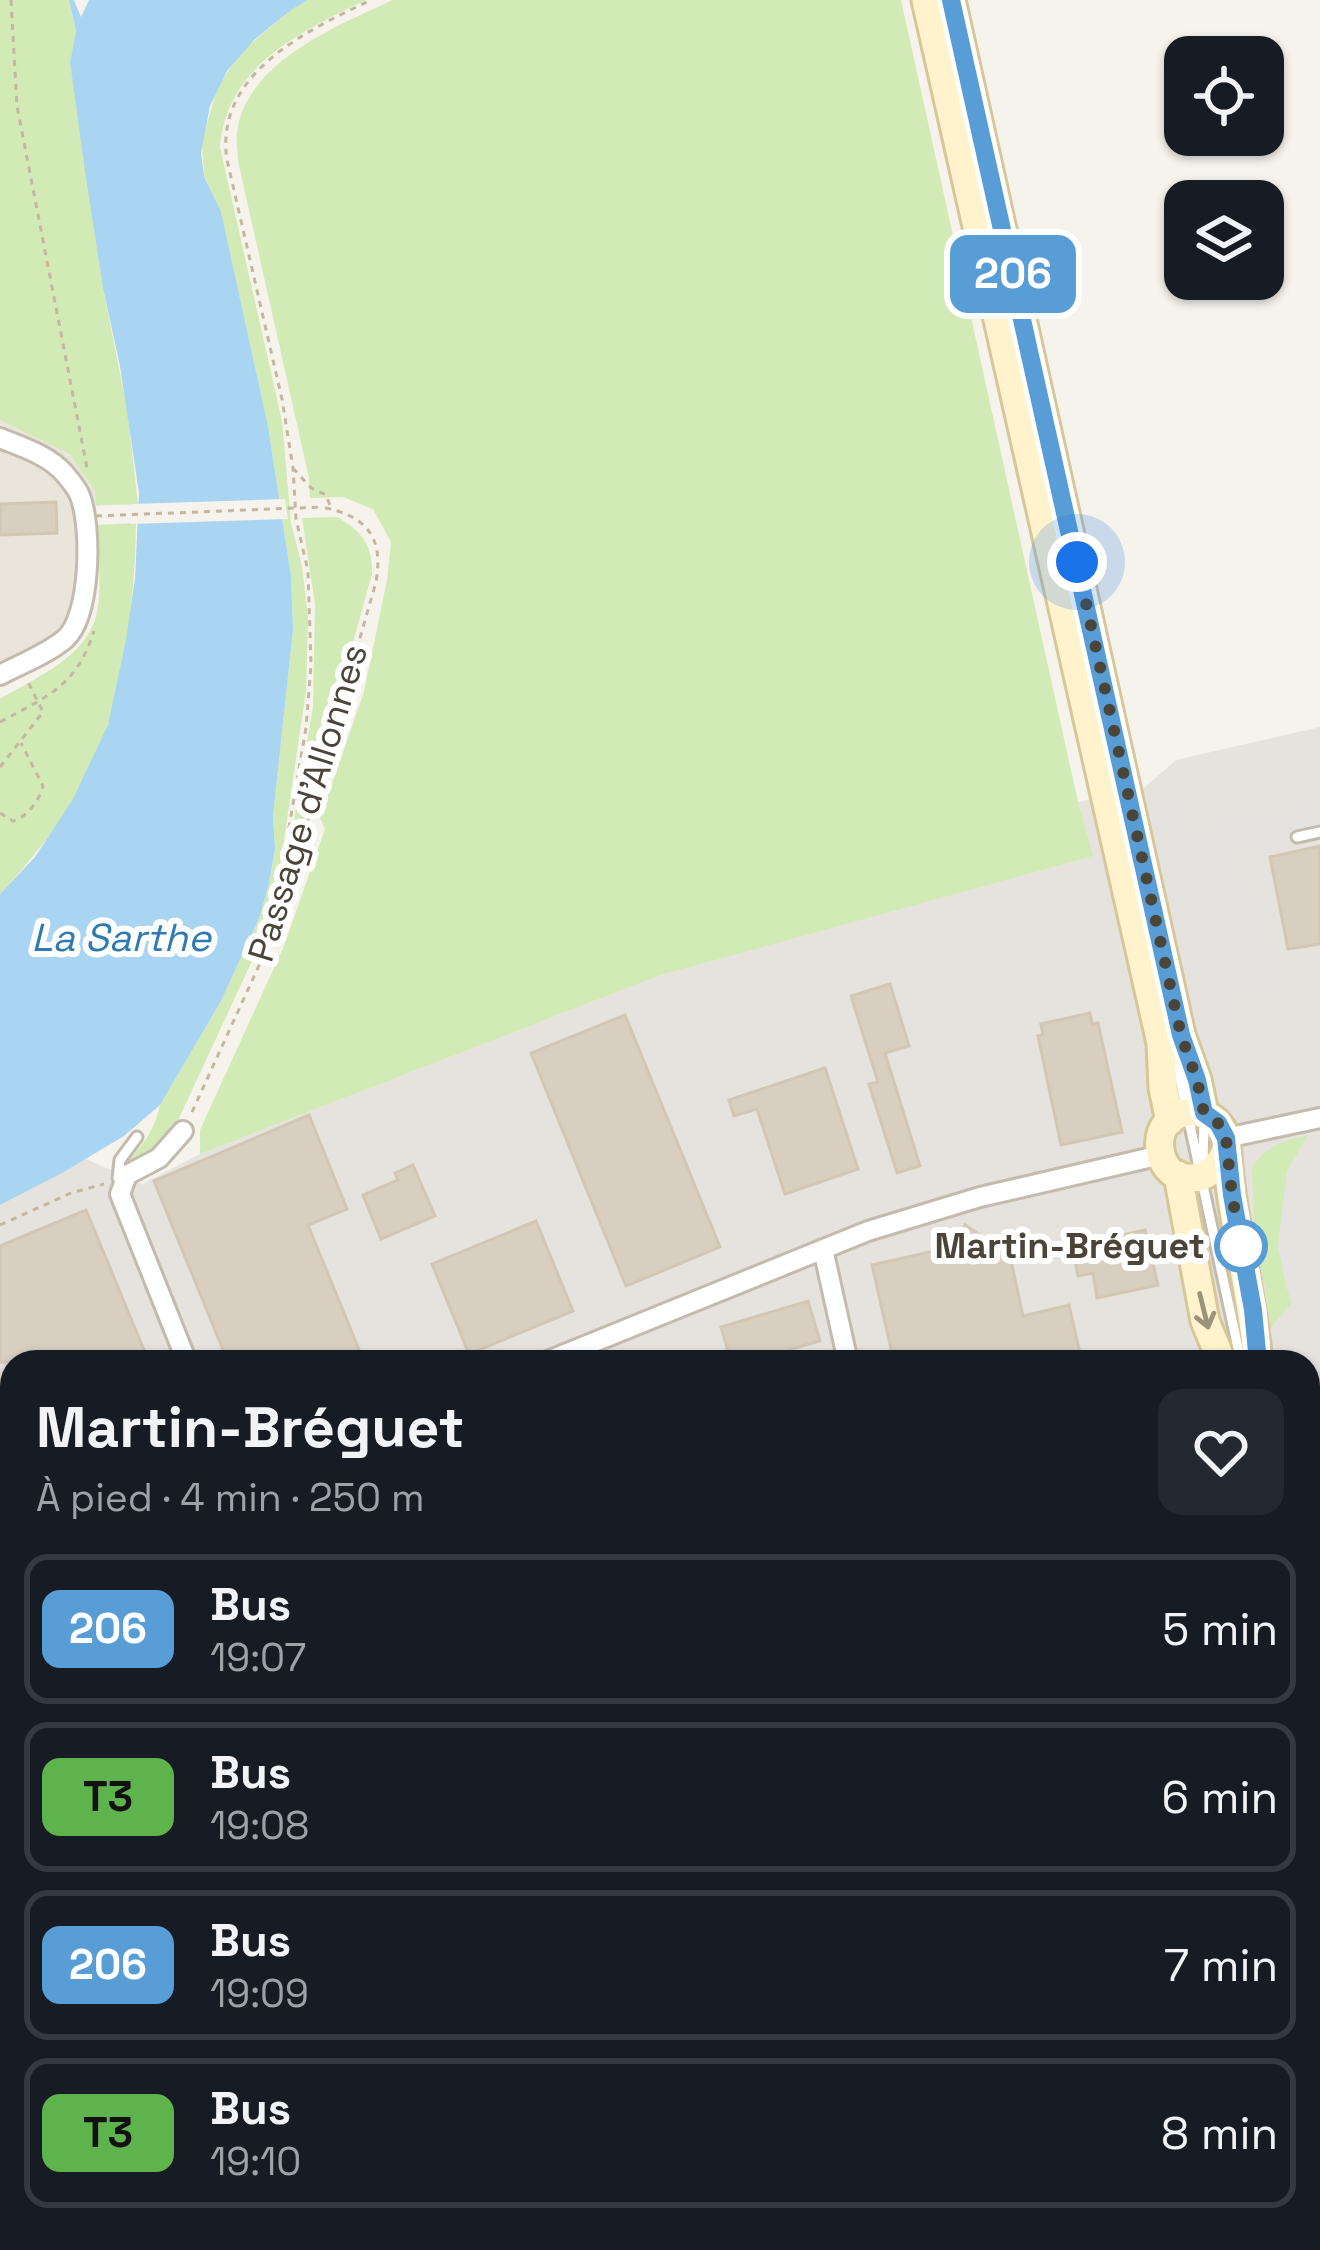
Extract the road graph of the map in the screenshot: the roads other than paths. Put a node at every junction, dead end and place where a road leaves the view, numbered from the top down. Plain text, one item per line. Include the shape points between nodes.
1 (926, 0) edge
2 (940, 0) edge
3 (951, 0) edge
4 (0, 438) edge
5 (0, 675) edge
6 (1320, 832) edge
7 (1297, 836) dead end
8 (1187, 1115) junction
9 (1320, 1118) edge
10 (183, 1131) road end
11 (137, 1137) dead end
12 (1226, 1144) junction
13 (1180, 1169) junction
14 (122, 1183) junction
15 (823, 1249) junction
16 (182, 1350) edge
17 (575, 1350) edge
18 (845, 1350) edge
19 (1217, 1350) edge
20 (1237, 1350) edge
21 (1257, 1350) edge

1 - 8 main road via 1161,1043 1163,1088
2 - 8 lane
3 - 8 main road via 1197,1080
4 - 5 street via 61,469 80,497 86,590 67,638
6 - 7 lane
8 - 12 main road via 1218,1123
8 - 13 lane
8 - 13 main road via 1160,1136
9 - 12 street
10 - 14 street
11 - 14 lane via 120,1160
12 - 13 main road via 1218,1167
12 - 21 main road
13 - 15 street via 942,1207
13 -> 19 main road
13 - 20 lane
14 - 16 street via 126,1216
15 - 17 street
15 - 18 street

